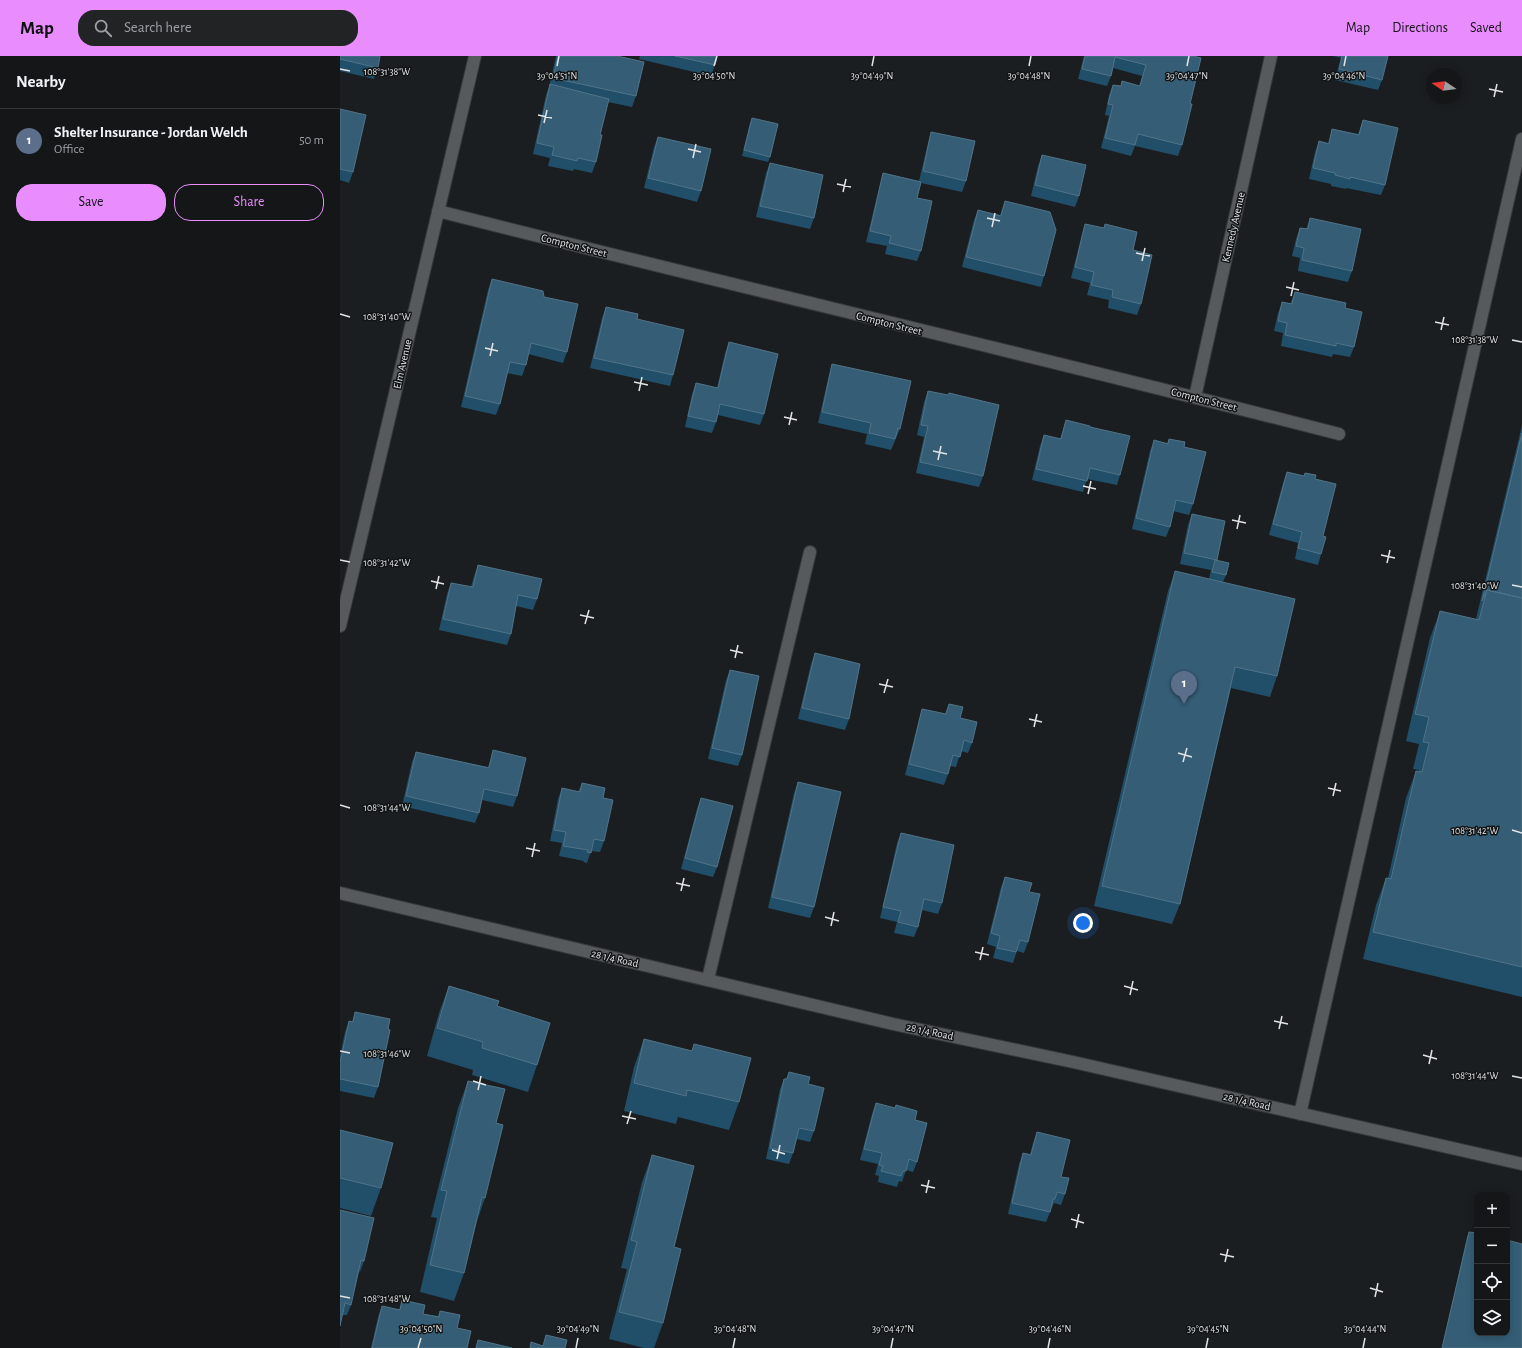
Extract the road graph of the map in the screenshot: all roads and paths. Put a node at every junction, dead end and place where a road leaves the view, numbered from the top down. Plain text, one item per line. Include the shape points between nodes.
1 (475, 56) edge
2 (1271, 56) edge
3 (1522, 139) edge
4 (438, 211) junction
5 (1195, 397) junction
6 (1339, 434) dead end
7 (810, 552) dead end
8 (340, 626) edge
9 (340, 893) edge
10 (708, 980) junction
11 (1300, 1114) junction
12 (1522, 1164) edge

1 - 4 street, Elm Avenue
2 - 5 street, Kennedy Avenue
3 - 11 street
4 - 5 street, Compton Street
4 - 8 street, Elm Avenue
5 - 6 street, Compton Street
7 - 10 street
9 - 10 street, 28 1/4 Road
10 - 11 street, 28 1/4 Road via 893,1024
11 - 12 street, 28 1/4 Road

